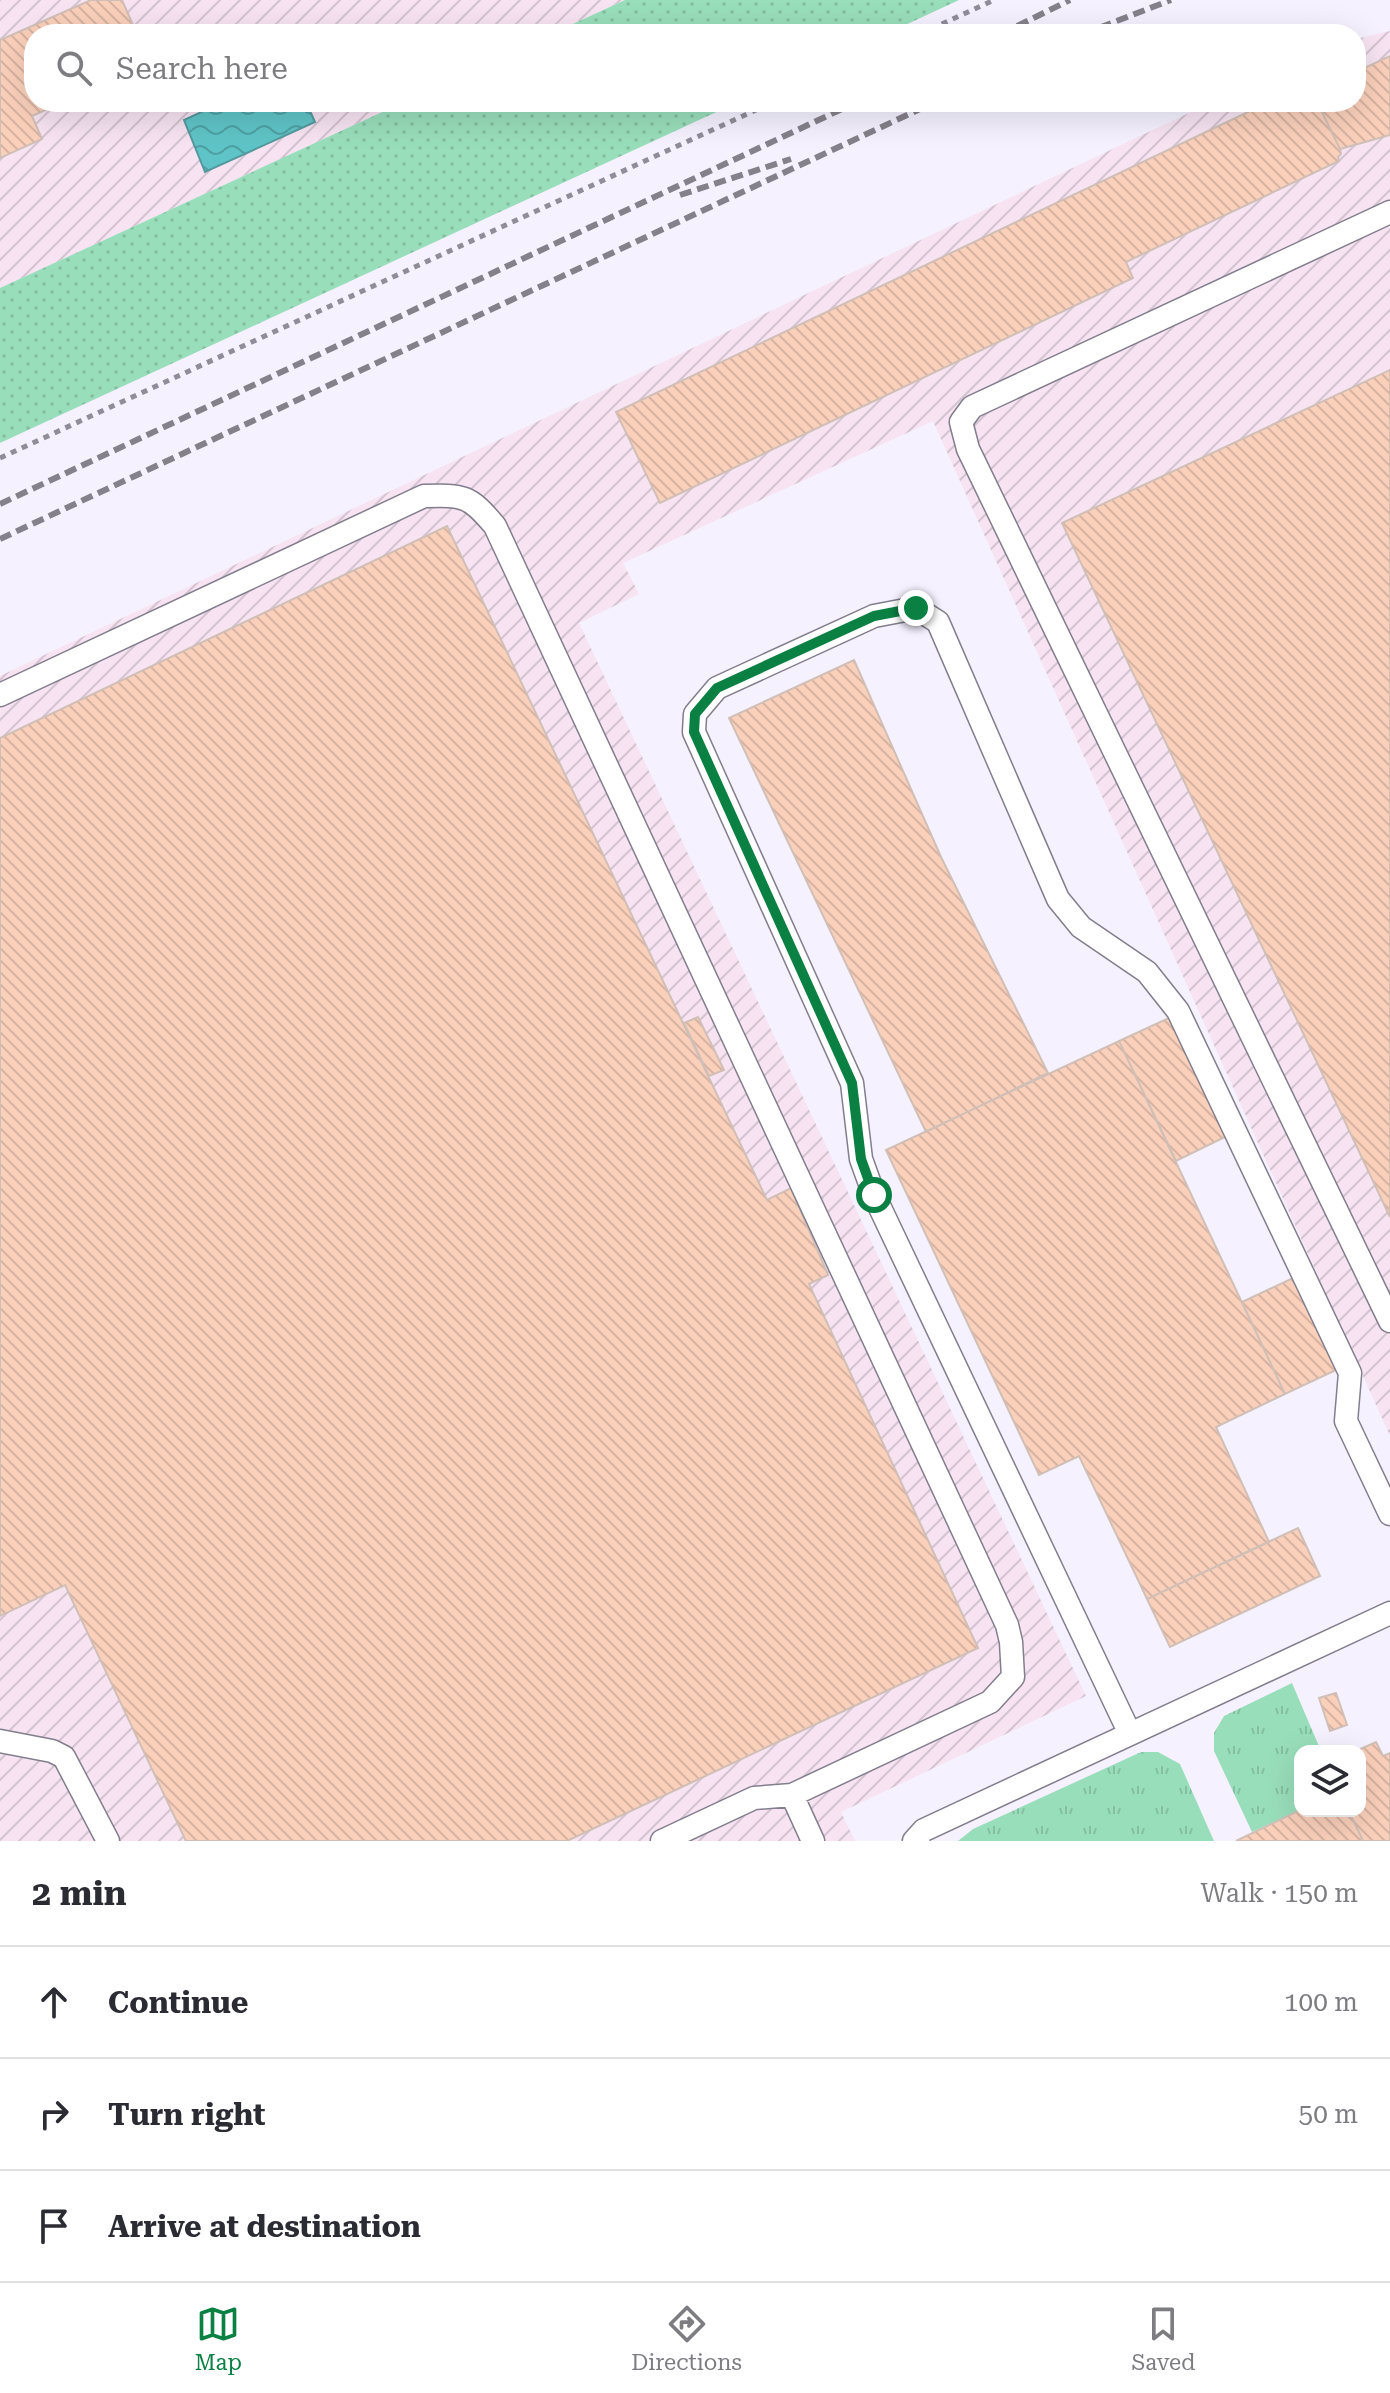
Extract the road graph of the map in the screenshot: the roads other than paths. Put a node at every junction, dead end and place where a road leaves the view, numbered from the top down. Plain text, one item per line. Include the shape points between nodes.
1 (1390, 212) edge
2 (0, 695) edge
3 (1390, 1321) edge
4 (1390, 1514) edge
5 (1390, 1613) edge
6 (1130, 1734) junction
7 (0, 1741) edge
8 (792, 1795) junction
9 (108, 1841) edge
10 (662, 1841) edge
11 (813, 1841) edge
12 (914, 1841) edge

1 - 3 lane via 972,407 961,422 968,449
2 - 8 lane via 424,496 455,495 475,503 495,526 1011,1642 1013,1677 990,1702
4 - 6 lane via 1346,1421 1350,1373 1178,1011 1147,972 1081,927 1058,899 938,622 916,608 874,616 717,688 695,714 694,732 852,1083 861,1159 874,1195
5 - 6 lane
6 - 12 lane via 924,1830
7 - 9 lane via 64,1757
8 - 10 lane via 754,1798
8 - 11 lane

